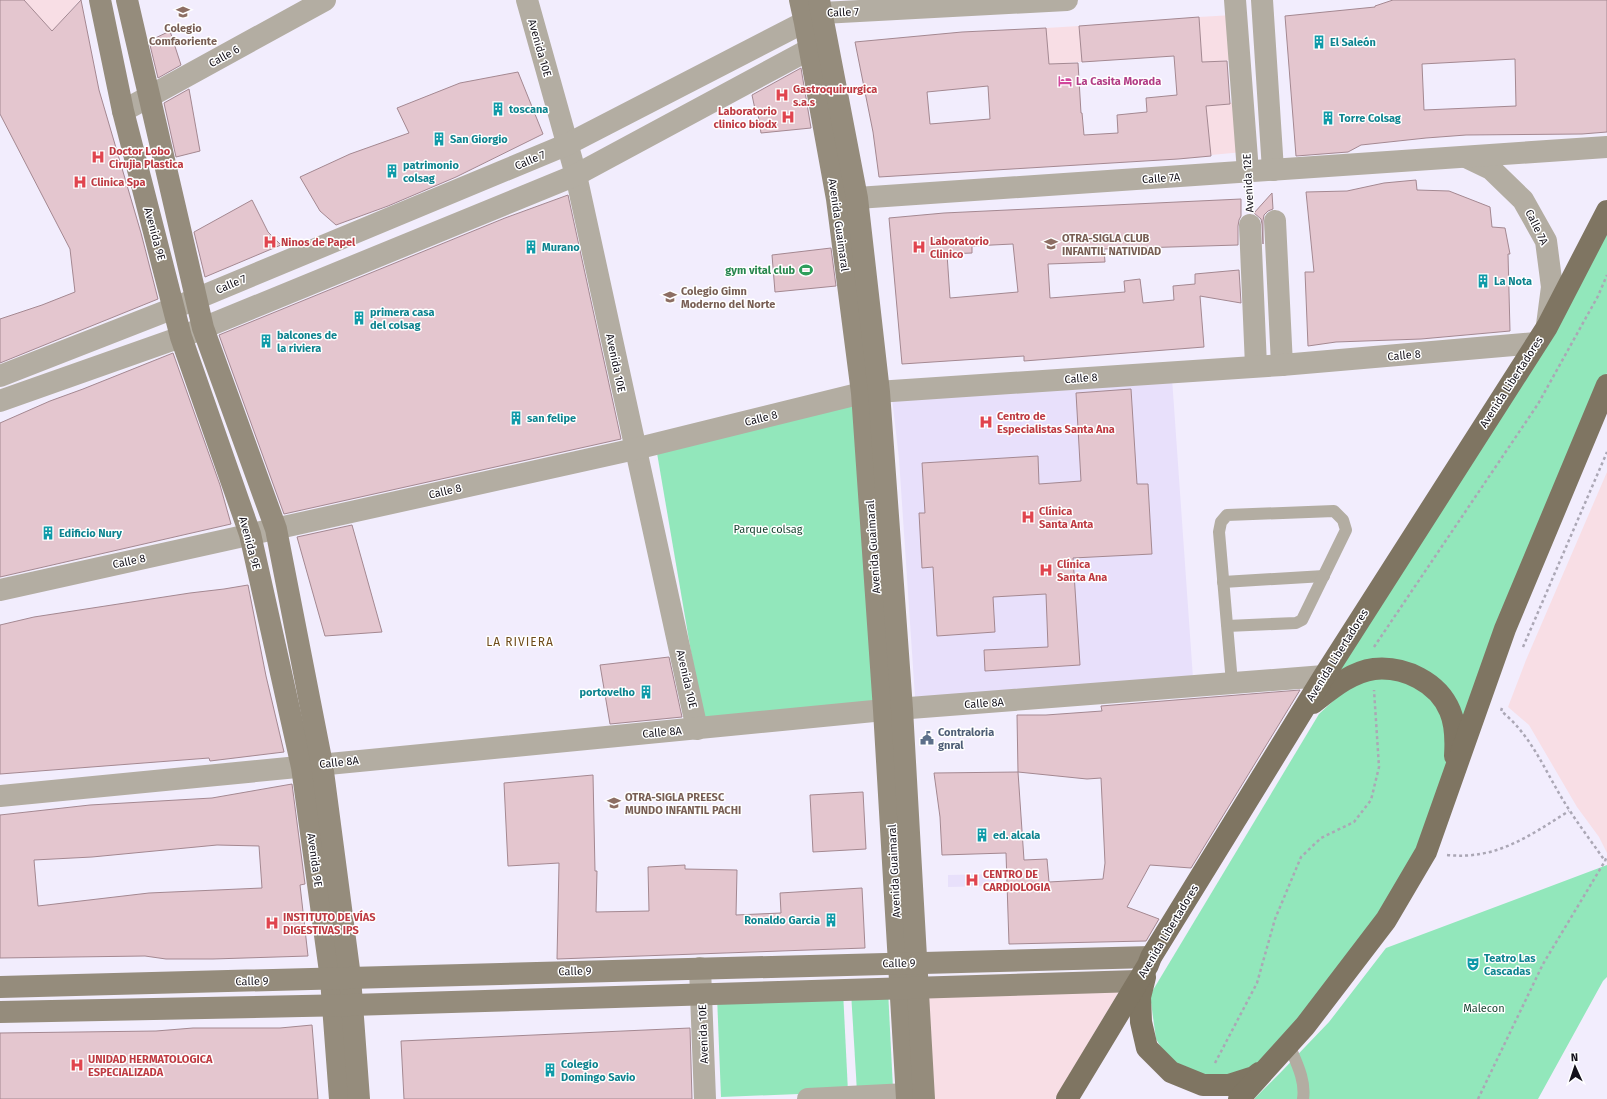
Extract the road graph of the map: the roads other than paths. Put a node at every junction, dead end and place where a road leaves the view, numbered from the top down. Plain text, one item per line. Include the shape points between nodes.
1 (100, 0) edge
2 (127, 0) edge
3 (325, 0) edge
4 (526, 0) edge
5 (800, 0) edge
6 (1067, 0) edge
7 (1235, 0) edge
8 (1262, 0) edge
9 (816, 12) edge
10 (810, 49) junction
11 (149, 98) junction
12 (123, 111) junction
13 (568, 144) junction
14 (1607, 147) edge
15 (1465, 157) junction
16 (1273, 170) junction
17 (1248, 172) junction
18 (576, 175) junction
19 (857, 198) junction
20 (1607, 211) edge
21 (1275, 221) dead end
22 (1250, 224) road end
23 (196, 299) junction
24 (174, 308) junction
25 (203, 328) junction
26 (1541, 335) junction
27 (181, 337) junction
28 (1282, 365) junction
29 (1256, 366) junction
30 (0, 376) edge
31 (1607, 385) edge
32 (870, 393) junction
33 (0, 401) edge
34 (635, 449) junction
35 (276, 529) junction
36 (250, 534) junction
37 (1324, 576) junction
38 (1223, 582) junction
39 (0, 590) edge
40 (1227, 626) junction
41 (1324, 676) junction
42 (1232, 683) junction
43 (893, 710) junction
44 (1300, 714) junction
45 (697, 729) junction
46 (312, 765) junction
47 (1454, 769) junction
48 (0, 796) edge
49 (908, 963) junction
50 (1145, 967) junction
51 (700, 968) junction
52 (340, 978) junction
53 (202, 982) junction
54 (0, 987) edge
55 (909, 988) junction
56 (701, 994) junction
57 (342, 1005) junction
58 (203, 1008) junction
59 (0, 1012) edge
60 (1282, 1053) junction
61 (913, 1097) edge
62 (340, 1099) edge
63 (359, 1099) edge
64 (706, 1099) edge
65 (808, 1099) edge
66 (1066, 1099) edge
67 (1239, 1099) edge
68 (1303, 1099) edge

1 - 12 street, Avenida 9E
2 - 11 street, Avenida 9E
3 - 11 street, Calle 6
4 - 13 street, Avenida 10E
5 - 9 street, Avenida Guaimaral
6 - 9 street, Calle 7
7 - 17 street, Avenida 12E
8 - 16 street
9 - 10 street, Avenida Guaimaral
9 - 13 street, Calle 7
9 - 19 street, Avenida Guaimaral
10 - 18 street
10 - 32 street, Avenida Guaimaral
11 - 12 street, Calle 6
11 - 23 street, Avenida 9E
12 - 24 street, Avenida 9E
13 - 18 street, Avenida 10E
13 - 23 street, Calle 7
14 - 15 street, Calle 7A
15 - 16 street, Calle 7A
15 - 26 street, Calle 7A via 1491,169 1523,200 1546,241 1552,287
16 - 17 street, Calle 7A
17 - 19 street, Calle 7A
18 - 25 street
18 - 34 street, Avenida 10E
19 - 32 street, Avenida Guaimaral
20 - 26 main road, Avenida Libertadores
21 - 28 street
22 - 29 street, Avenida 12E
23 - 24 street, Calle 7
23 - 25 street, Avenida 9E
24 - 27 street, Avenida 9E
24 - 30 street, Calle 7
25 - 27 street
25 - 35 street, Avenida 9E
26 - 28 street, Calle 8
26 - 41 main road, Avenida Libertadores
27 - 33 street
27 - 36 street, Avenida 9E
28 - 29 street, Calle 8
29 - 32 street, Calle 8
31 - 47 main road via 1505,629
32 - 34 street, Calle 8
32 - 43 street, Avenida Guaimaral
34 - 35 street, Calle 8
34 - 45 street, Avenida 10E
35 - 36 street, Calle 8
35 - 46 street, Avenida 9E
36 - 39 street, Calle 8
36 - 46 street, Avenida 9E
37 - 38 lane
37 - 38 lane via 1346,530 1343,520 1334,511 1227,515 1221,522 1219,532
37 - 40 lane via 1302,620 1296,623
38 - 40 lane
40 - 42 lane
41 - 42 street, Calle 8A
41 - 44 main road, Avenida Libertadores
42 - 43 street, Calle 8A
43 - 45 street, Calle 8A
43 - 49 street, Avenida Guaimaral
44 - 47 main road via 1332,688 1374,669 1397,670 1418,677 1438,692 1450,711 1456,736
44 - 50 main road, Avenida Libertadores
45 - 46 street, Calle 8A
46 - 48 street, Calle 8A
46 - 52 street, Avenida 9E
47 - 60 main road via 1426,852 1386,920
49 - 50 street, Calle 9
49 - 51 street, Calle 9
49 - 55 street, Avenida Guaimaral
50 - 55 street
50 - 60 main road via 1140,998 1146,1048 1171,1072 1203,1085 1229,1085 1254,1077
50 - 66 main road, Avenida Libertadores
51 - 52 street, Calle 9
51 - 56 street, Avenida 10E
52 - 53 street, Calle 9
52 - 57 street, Avenida 9E
53 - 54 street, Calle 9
53 - 58 street
55 - 56 street
55 - 61 street, Avenida Guaimaral
56 - 57 street
56 - 64 street, Avenida 10E
57 - 58 street
57 - 62 street, Avenida 9E
57 - 63 street, Avenida 9E
58 - 59 street
60 - 67 main road
60 - 68 lane via 1301,1076
61 - 65 street

